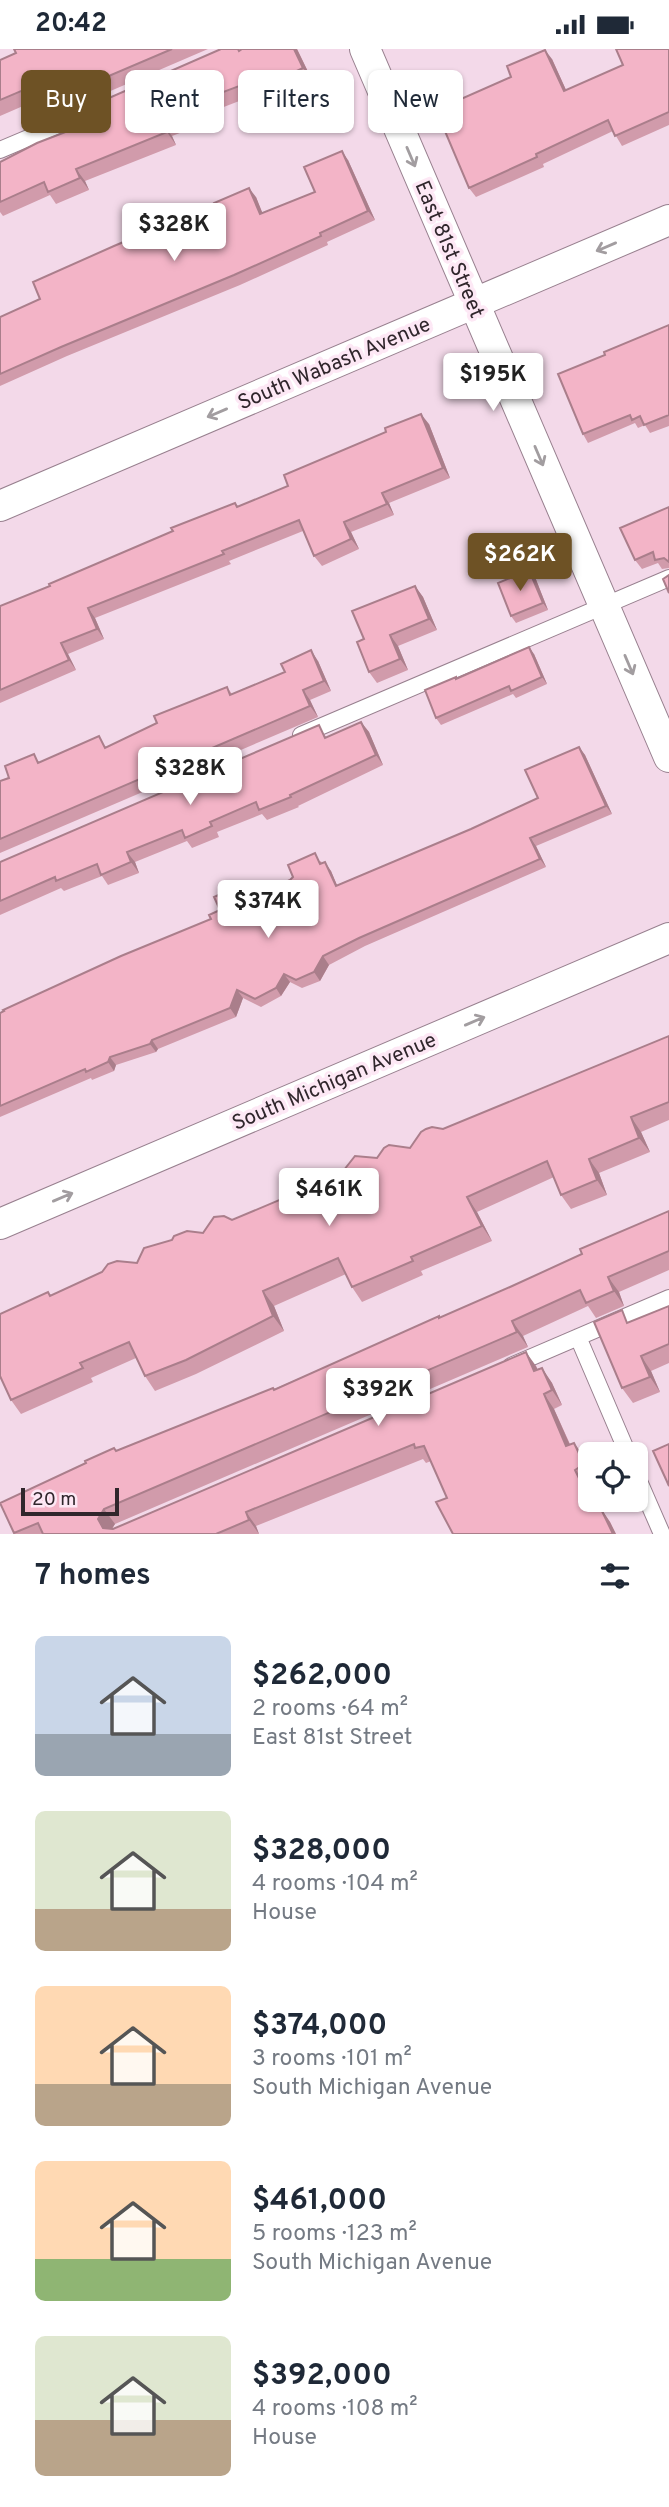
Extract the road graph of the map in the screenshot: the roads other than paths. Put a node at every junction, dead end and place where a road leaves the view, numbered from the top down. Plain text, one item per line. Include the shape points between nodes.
1 (365, 49) edge
2 (39, 133) edge
3 (0, 150) edge
4 (669, 220) edge
5 (473, 304) junction
6 (0, 506) edge
7 (669, 578) edge
8 (604, 606) junction
9 (281, 744) edge
10 (669, 757) edge
11 (669, 938) edge
12 (0, 1224) edge
13 (669, 1298) edge
14 (578, 1337) junction
15 (501, 1370) edge
16 (623, 1442) edge
17 (648, 1502) edge
18 (662, 1534) edge

1 -> 5 street, East 81st Street
2 - 3 lane
4 -> 5 street, South Wabash Avenue
5 -> 6 street, South Wabash Avenue
5 -> 8 street, East 81st Street
7 - 8 lane
8 - 9 lane
8 -> 10 street, East 81st Street
12 -> 11 street, South Michigan Avenue
13 - 14 lane
14 - 15 lane
14 - 16 lane
17 - 18 lane

